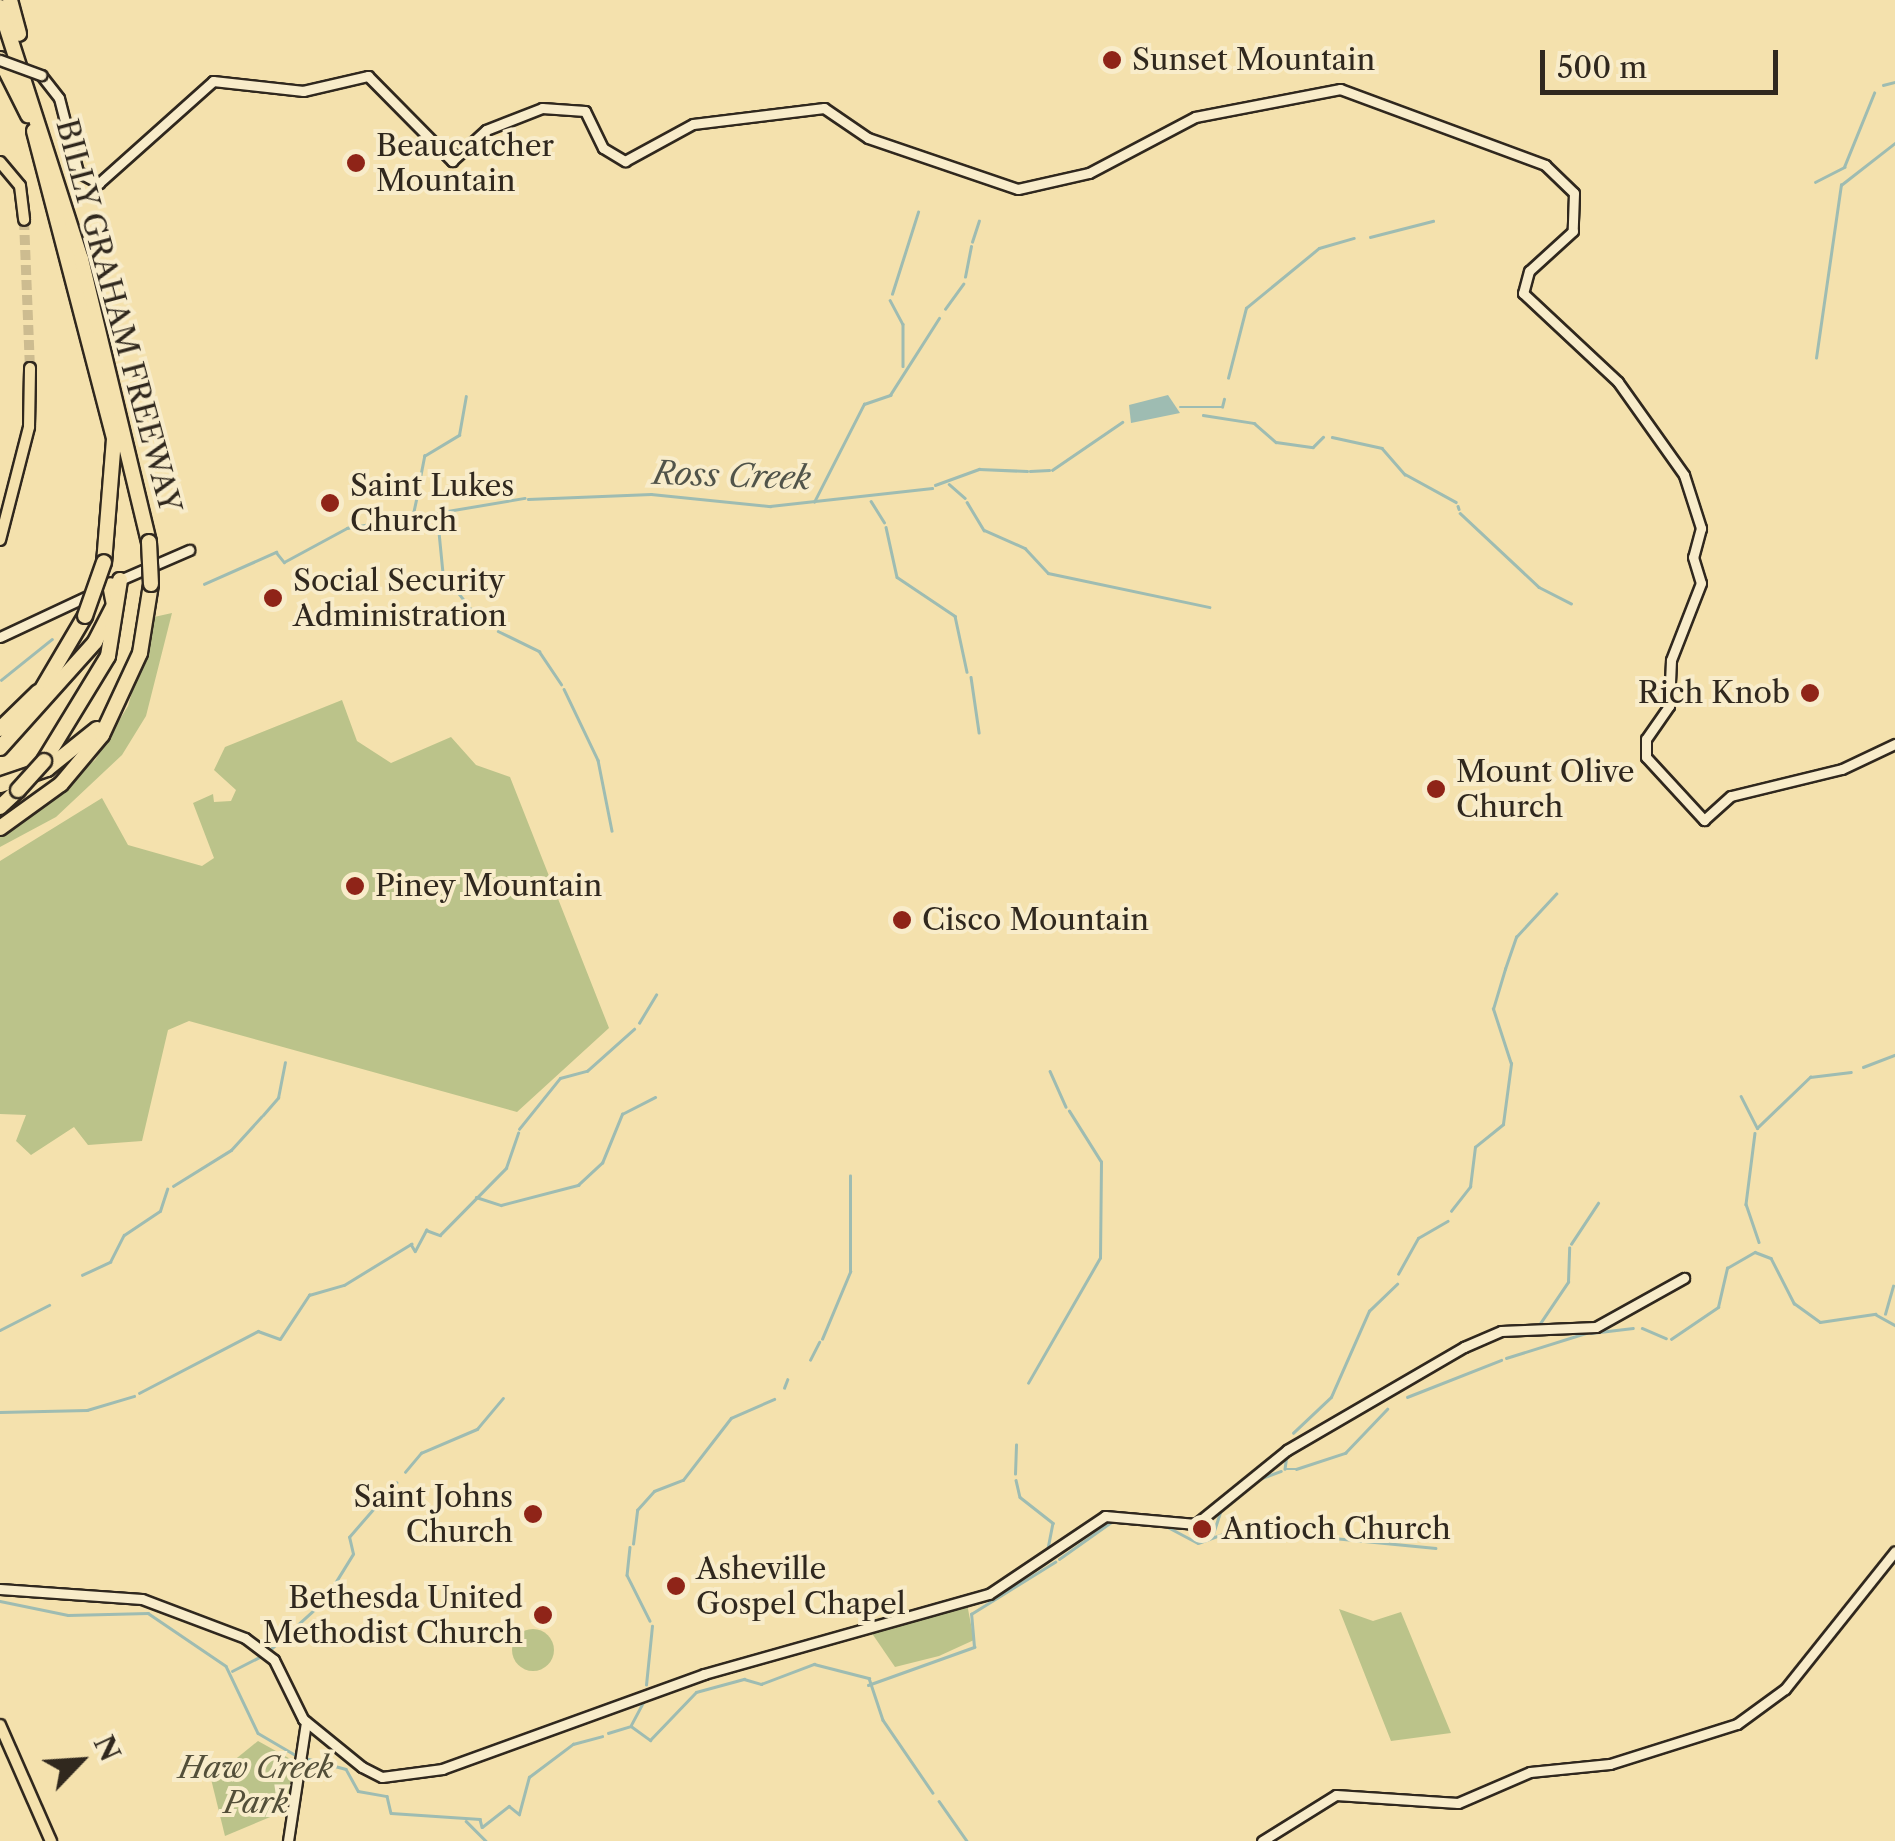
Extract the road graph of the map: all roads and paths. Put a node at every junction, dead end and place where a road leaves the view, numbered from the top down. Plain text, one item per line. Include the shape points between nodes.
1 (10, 0) edge
2 (0, 7) edge
3 (0, 26) edge
4 (0, 59) edge
5 (28, 115) junction
6 (51, 151) junction
7 (0, 162) edge
8 (24, 220) tunnel mouth
9 (30, 368) tunnel mouth
10 (0, 540) edge
11 (189, 550) dead end
12 (115, 583) junction
13 (0, 637) edge
14 (134, 668) junction
15 (46, 684) junction
16 (0, 729) edge
17 (1895, 744) edge
18 (0, 746) edge
19 (0, 785) edge
20 (0, 806) edge
21 (0, 828) edge
22 (1684, 1278) dead end
23 (1895, 1551) edge
24 (0, 1589) edge
25 (306, 1722) junction
26 (0, 1725) edge
27 (51, 1841) edge
28 (288, 1841) edge
29 (1262, 1841) edge

1 - 6 highway
2 - 6 highway, BILLY GRAHAM FREEWAY
3 - 5 highway, BILLY GRAHAM FREEWAY
4 - 5 highway
4 - 17 main road, bridge via 51,83 76,167 96,183 118,176 203,83 298,91 362,76 413,114 448,161 465,156 486,130 542,108 586,111 603,148 624,160 693,124 824,108 868,138 1018,189 1089,173 1195,118 1340,89 1551,167 1574,193 1573,231 1526,276 1524,293 1611,372 1684,475 1701,528 1692,557 1701,583 1671,660 1669,706 1646,756 1704,820 1731,796 1842,769
5 - 15 highway, BILLY GRAHAM FREEWAY, bridge via 112,429 117,477 104,562 85,616
6 - 14 highway, BILLY GRAHAM FREEWAY, bridge via 149,542 151,584
7 - 8 main road via 20,186
9 - 10 main road via 29,427
11 - 12 main road
12 - 13 main road
12 - 18 highway via 114,604 95,642
12 - 20 highway, bridge via 108,656 44,762
14 - 19 highway via 76,750
14 - 21 highway, BILLY GRAHAM FREEWAY via 78,766
15 - 16 highway
15 - 18 highway, BILLY GRAHAM FREEWAY
22 - 25 main road via 1596,1327 1500,1331 1464,1347 1288,1450 1196,1524 1105,1516 989,1594 639,1694 470,1763 382,1777
23 - 29 main road via 1785,1689 1737,1724 1610,1764 1530,1772 1458,1802 1336,1795
24 - 25 main road via 142,1599 245,1638 271,1656
25 - 28 main road
26 - 27 main road

